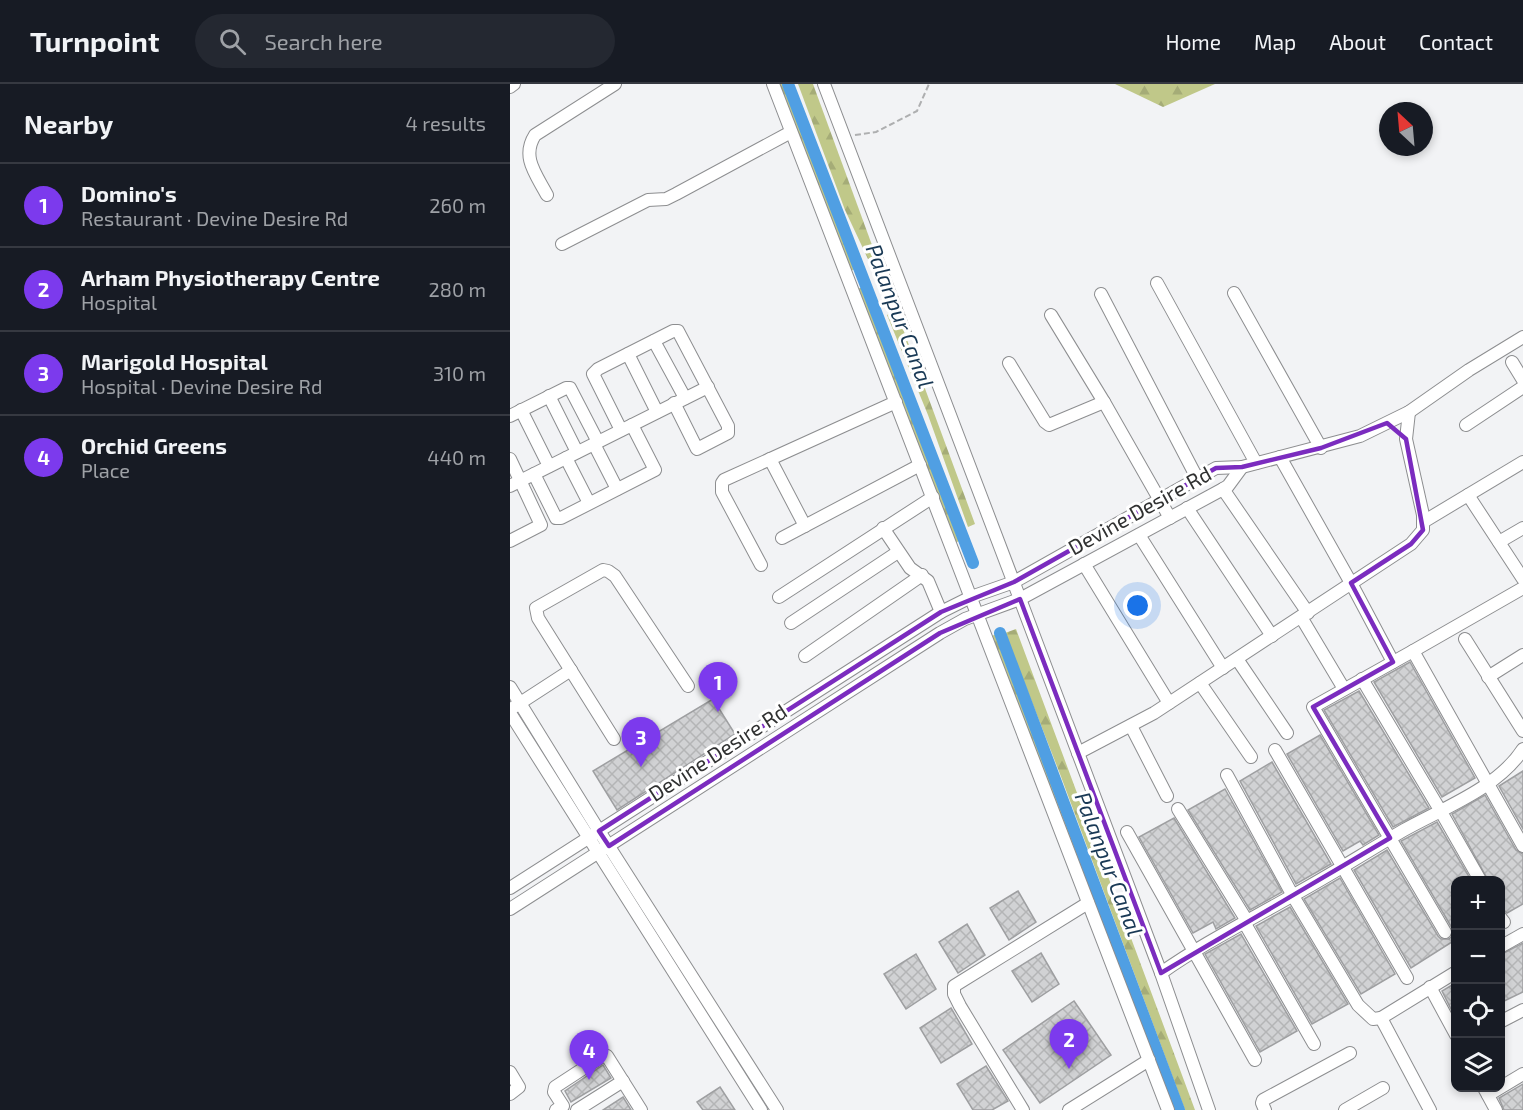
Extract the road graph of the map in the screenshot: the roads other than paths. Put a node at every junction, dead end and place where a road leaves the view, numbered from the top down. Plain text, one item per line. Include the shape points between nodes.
1 (514, 84) edge
2 (615, 84) edge
3 (773, 84) edge
4 (824, 84) edge
5 (510, 87) edge
6 (791, 132) junction
7 (547, 195) dead end
8 (562, 244) dead end
9 (1158, 283) dead end
10 (1234, 293) dead end
11 (1101, 294) dead end
12 (1051, 315) dead end
13 (1523, 337) edge
14 (654, 341) junction
15 (628, 354) junction
16 (1512, 362) dead end
17 (1009, 363) dead end
18 (1523, 380) edge
19 (708, 387) junction
20 (1523, 387) edge
21 (549, 396) junction
22 (680, 401) junction
23 (896, 402) junction
24 (1104, 402) junction
25 (657, 412) junction
26 (1409, 412) junction
27 (516, 413) edge
28 (1387, 423) junction
29 (1466, 425) dead end
30 (627, 427) junction
31 (1406, 439) junction
32 (596, 443) junction
33 (1321, 448) junction
34 (571, 455) junction
35 (1280, 457) junction
36 (510, 459) edge
37 (770, 459) junction
38 (1523, 462) edge
39 (1256, 463) junction
40 (920, 465) junction
41 (549, 466) junction
42 (1242, 467) junction
43 (534, 474) junction
44 (1197, 478) junction
45 (515, 483) edge
46 (617, 489) junction
47 (1223, 489) junction
48 (1468, 495) junction
49 (933, 497) junction
50 (1159, 500) junction
51 (590, 503) junction
52 (1187, 508) junction
53 (1170, 518) junction
54 (1423, 522) junction
55 (805, 526) junction
56 (883, 528) junction
57 (1523, 528) edge
58 (1139, 535) junction
59 (512, 536) edge
60 (782, 538) dead end
61 (1499, 542) junction
62 (898, 552) junction
63 (1084, 564) junction
64 (761, 565) dead end
65 (922, 575) junction
66 (1523, 579) edge
67 (1014, 582) junction
68 (1351, 583) junction
69 (1523, 588) edge
70 (779, 597) dead end
71 (971, 597) junction
72 (1020, 599) junction
73 (941, 612) junction
74 (978, 614) junction
75 (1304, 615) junction
76 (791, 623) dead end
77 (1272, 636) junction
78 (1465, 639) dead end
79 (1413, 651) junction
80 (1523, 655) edge
81 (805, 656) dead end
82 (1237, 659) junction
83 (1393, 662) junction
84 (1223, 668) junction
85 (571, 670) junction
86 (1488, 677) junction
87 (1362, 679) junction
88 (1200, 683) junction
89 (688, 686) dead end
90 (510, 687) edge
91 (1344, 689) junction
92 (1169, 703) junction
93 (513, 708) edge
94 (1131, 726) junction
95 (1523, 731) edge
96 (1287, 733) dead end
97 (614, 739) dead end
98 (1523, 749) edge
99 (1275, 750) dead end
100 (1078, 753) junction
101 (1251, 758) dead end
102 (1227, 775) dead end
103 (1487, 785) junction
104 (1167, 796) dead end
105 (1178, 809) dead end
106 (1440, 810) junction
107 (1127, 832) dead end
108 (594, 834) junction
109 (1390, 838) junction
110 (1523, 846) edge
111 (604, 849) junction
112 (1341, 866) junction
113 (1478, 876) edge
114 (510, 888) edge
115 (1293, 896) junction
116 (1088, 903) junction
117 (510, 909) edge
118 (1245, 921) junction
119 (1445, 932) dead end
120 (1523, 934) edge
121 (1505, 944) edge
122 (1194, 949) junction
123 (1161, 973) junction
124 (1451, 974) edge
125 (1407, 978) dead end
126 (1430, 987) junction
127 (701, 1002) junction
128 (1523, 1010) edge
129 (1381, 1018) junction
130 (1505, 1019) edge
131 (1451, 1027) edge
132 (1314, 1044) dead end
133 (1350, 1053) dead end
134 (1149, 1060) junction
135 (1255, 1060) dead end
136 (510, 1072) edge
137 (1523, 1074) edge
138 (758, 1080) junction
139 (623, 1081) junction
140 (1505, 1082) edge
141 (747, 1087) junction
142 (1383, 1088) dead end
143 (1487, 1092) edge
144 (510, 1094) edge
145 (562, 1109) edge
146 (577, 1110) edge
147 (641, 1110) edge
148 (762, 1110) edge
149 (777, 1110) edge
150 (1023, 1110) edge
151 (1069, 1110) edge
152 (1168, 1110) edge
153 (1209, 1110) edge
154 (1265, 1110) edge
155 (1345, 1110) edge
156 (1430, 1110) edge
157 (1496, 1110) edge

1 - 5 street
2 - 7 street via 535,135 529,144 528,157
3 - 6 street
4 - 67 street
6 - 8 street via 666,199 648,200
6 - 23 street
9 - 39 street
10 - 33 street
11 - 44 street
12 - 24 street
13 - 26 street
14 - 15 street
14 - 19 street via 678,331
14 - 22 street
15 - 25 street
15 - 30 street via 593,374
16 - 18 street
17 - 24 street via 1049,425
19 - 22 street
19 - 22 street via 729,430 698,449
20 - 29 street
21 - 27 street
21 - 32 street via 570,388
21 - 34 street
22 - 25 street
23 - 37 street
23 - 40 street
24 - 50 street
25 - 30 street
26 - 28 street
26 - 31 street
27 - 41 street
28 - 31 street
28 - 33 street
30 - 32 street
30 - 46 street via 655,470
31 - 54 street
32 - 34 street
32 - 46 street
33 - 35 street
34 - 41 street
34 - 51 street
35 - 39 street
35 - 68 street
36 - 45 street
37 - 55 street
37 - 64 street via 722,483 722,492
38 - 48 street
39 - 42 street
40 - 49 street
40 - 55 street
41 - 43 street
42 - 44 street, Devine Desire Rd via 1216,468
42 - 47 street, Devine Desire Rd
43 - 45 street
43 - 51 street via 556,518
44 - 50 street, Devine Desire Rd
45 - 59 street via 541,525
46 - 51 street
47 - 52 street, Devine Desire Rd
47 - 75 street
48 - 54 street
48 - 61 street
49 - 56 street
49 - 71 street
50 - 53 street
50 - 67 street, Devine Desire Rd
52 - 53 street, Devine Desire Rd
52 - 77 street
53 - 58 street, Devine Desire Rd
54 - 68 street via 1423,530 1411,544
55 - 60 street
56 - 62 street
56 - 70 street
57 - 61 street
58 - 63 street, Devine Desire Rd
58 - 84 street
61 - 66 street
62 - 65 street via 910,568
62 - 76 street
63 - 72 street, Devine Desire Rd
63 - 92 street
65 - 73 street
65 - 81 street
67 - 71 street, Devine Desire Rd
67 - 72 street
68 - 75 street
68 - 83 street
69 - 79 street
71 - 73 street, Devine Desire Rd
71 - 74 street
72 - 74 street, Devine Desire Rd
72 - 100 street
73 - 108 street, Devine Desire Rd
74 - 111 street, Devine Desire Rd via 940,633
74 - 116 street
75 - 77 street
75 - 91 street
77 - 82 street
78 - 86 street
79 - 83 street
79 - 103 street
80 - 86 street
82 - 84 street
82 - 96 street
83 - 87 street
84 - 88 street
85 - 89 street via 538,618 536,608 603,570 615,576
85 - 93 street
85 - 97 street
86 - 95 street
87 - 91 street
87 - 106 street
88 - 92 street
88 - 101 street
90 - 93 street
91 - 109 street via 1313,707
92 - 94 street
93 - 108 street
94 - 100 street
94 - 104 street
98 - 103 street
99 - 112 street
100 - 123 street
102 - 115 street
103 - 106 street
103 - 110 street
105 - 118 street
106 - 109 street
106 - 113 street
107 - 122 street
108 - 111 street
108 - 114 street, Devine Desire Rd
109 - 112 street
109 - 119 street
111 - 117 street, Devine Desire Rd
111 - 127 street
112 - 115 street
112 - 125 street
115 - 118 street
115 - 129 street via 1359,1005 1374,1019
116 - 134 street
116 - 150 street via 954,986 960,1006
118 - 122 street
118 - 132 street
120 - 121 street
122 - 123 street
122 - 135 street
123 - 153 street
124 - 126 street
126 - 129 street
126 - 131 street
127 - 138 street
127 - 141 street
128 - 130 street
129 - 156 street
133 - 154 street via 1263,1100
134 - 151 street
134 - 152 street
136 - 144 street via 519,1087
137 - 140 street
138 - 141 street
138 - 149 street
139 - 145 street via 608,1056 602,1056 555,1087
139 - 146 street
139 - 147 street
141 - 148 street
142 - 155 street
143 - 157 street

